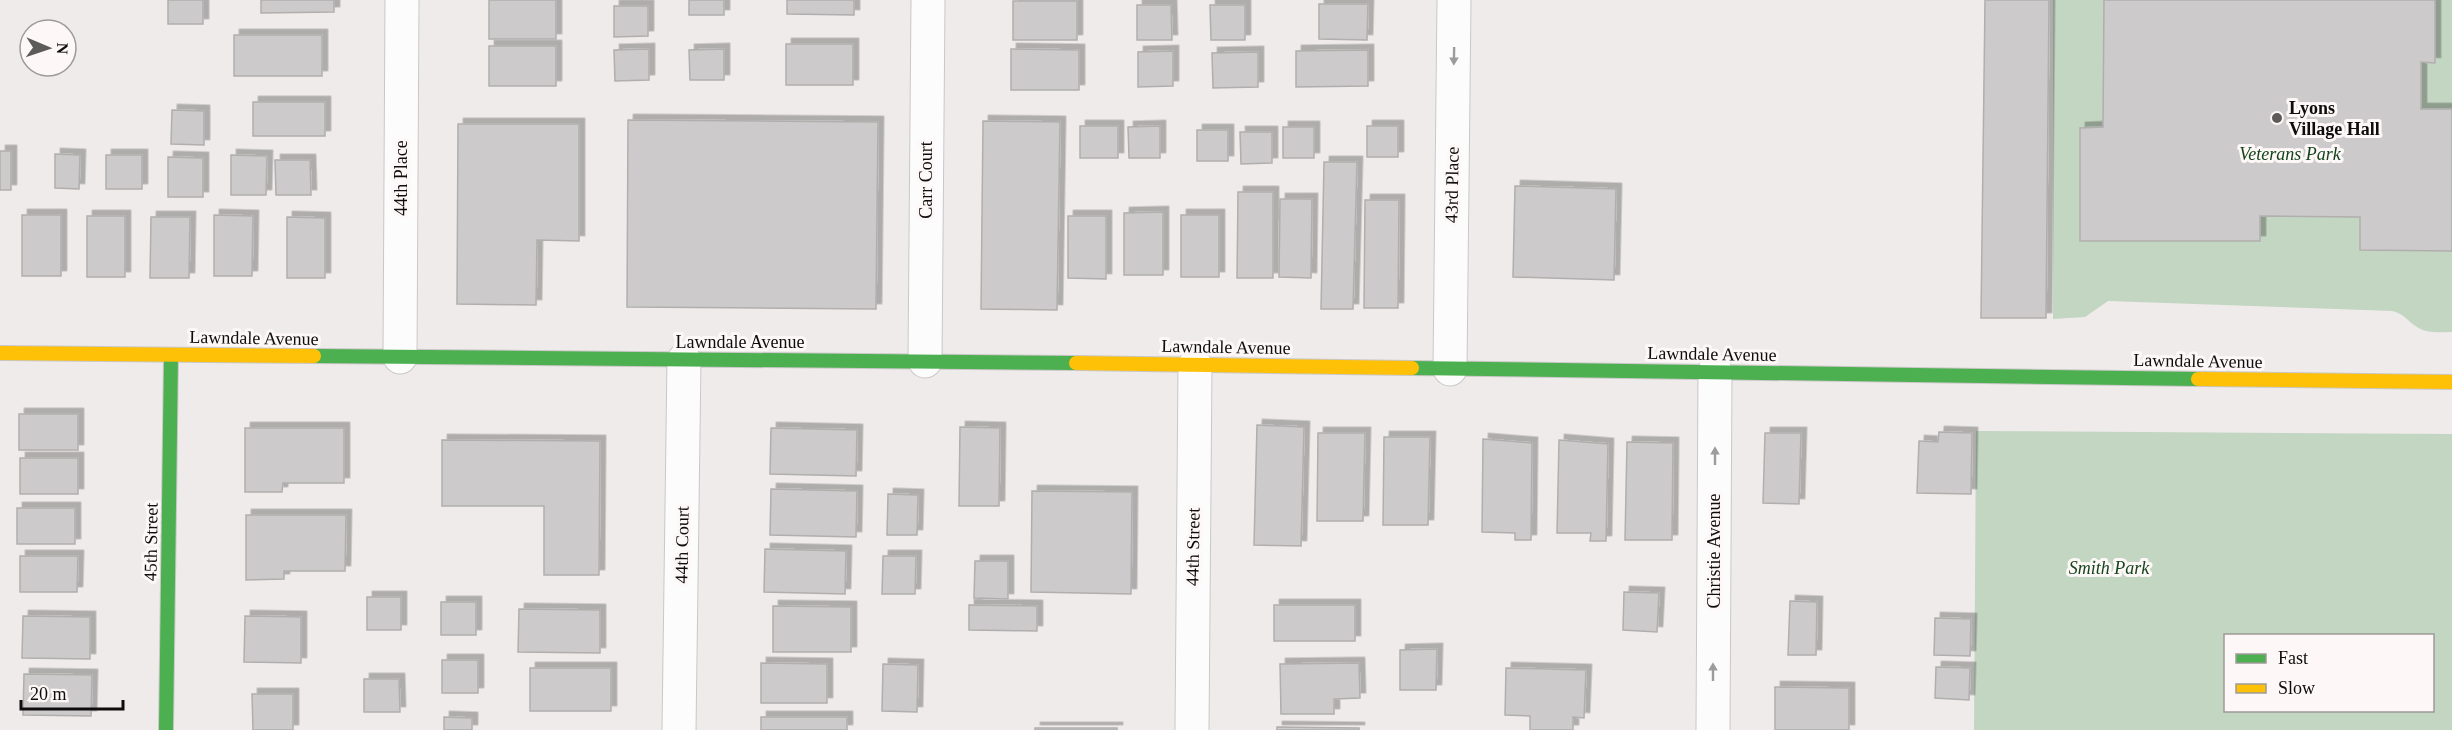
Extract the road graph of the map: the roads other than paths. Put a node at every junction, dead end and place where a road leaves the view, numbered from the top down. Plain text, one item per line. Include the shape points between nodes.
1 (402, 0) edge
2 (928, 0) edge
3 (1454, 0) edge
4 (0, 353) edge
5 (171, 355) junction
6 (400, 357) junction
7 (684, 360) junction
8 (925, 361) junction
9 (1195, 365) junction
10 (1450, 369) junction
11 (1715, 371) junction
12 (2452, 382) edge
13 (166, 730) edge
14 (680, 730) edge
15 (1192, 730) edge
16 (1713, 730) edge

1 - 6 street, 44th Place
2 - 8 street, Carr Court
3 -> 10 street, 43rd Place
4 - 5 street, Lawndale Avenue
5 - 6 street, Lawndale Avenue
5 - 13 street, 45th Street
6 - 7 street, Lawndale Avenue
7 - 8 street, Lawndale Avenue
7 - 14 street, 44th Court
8 - 9 street, Lawndale Avenue
9 - 10 street, Lawndale Avenue
9 - 15 street, 44th Street
10 - 11 street, Lawndale Avenue
11 - 12 street, Lawndale Avenue
16 -> 11 street, Christie Avenue

